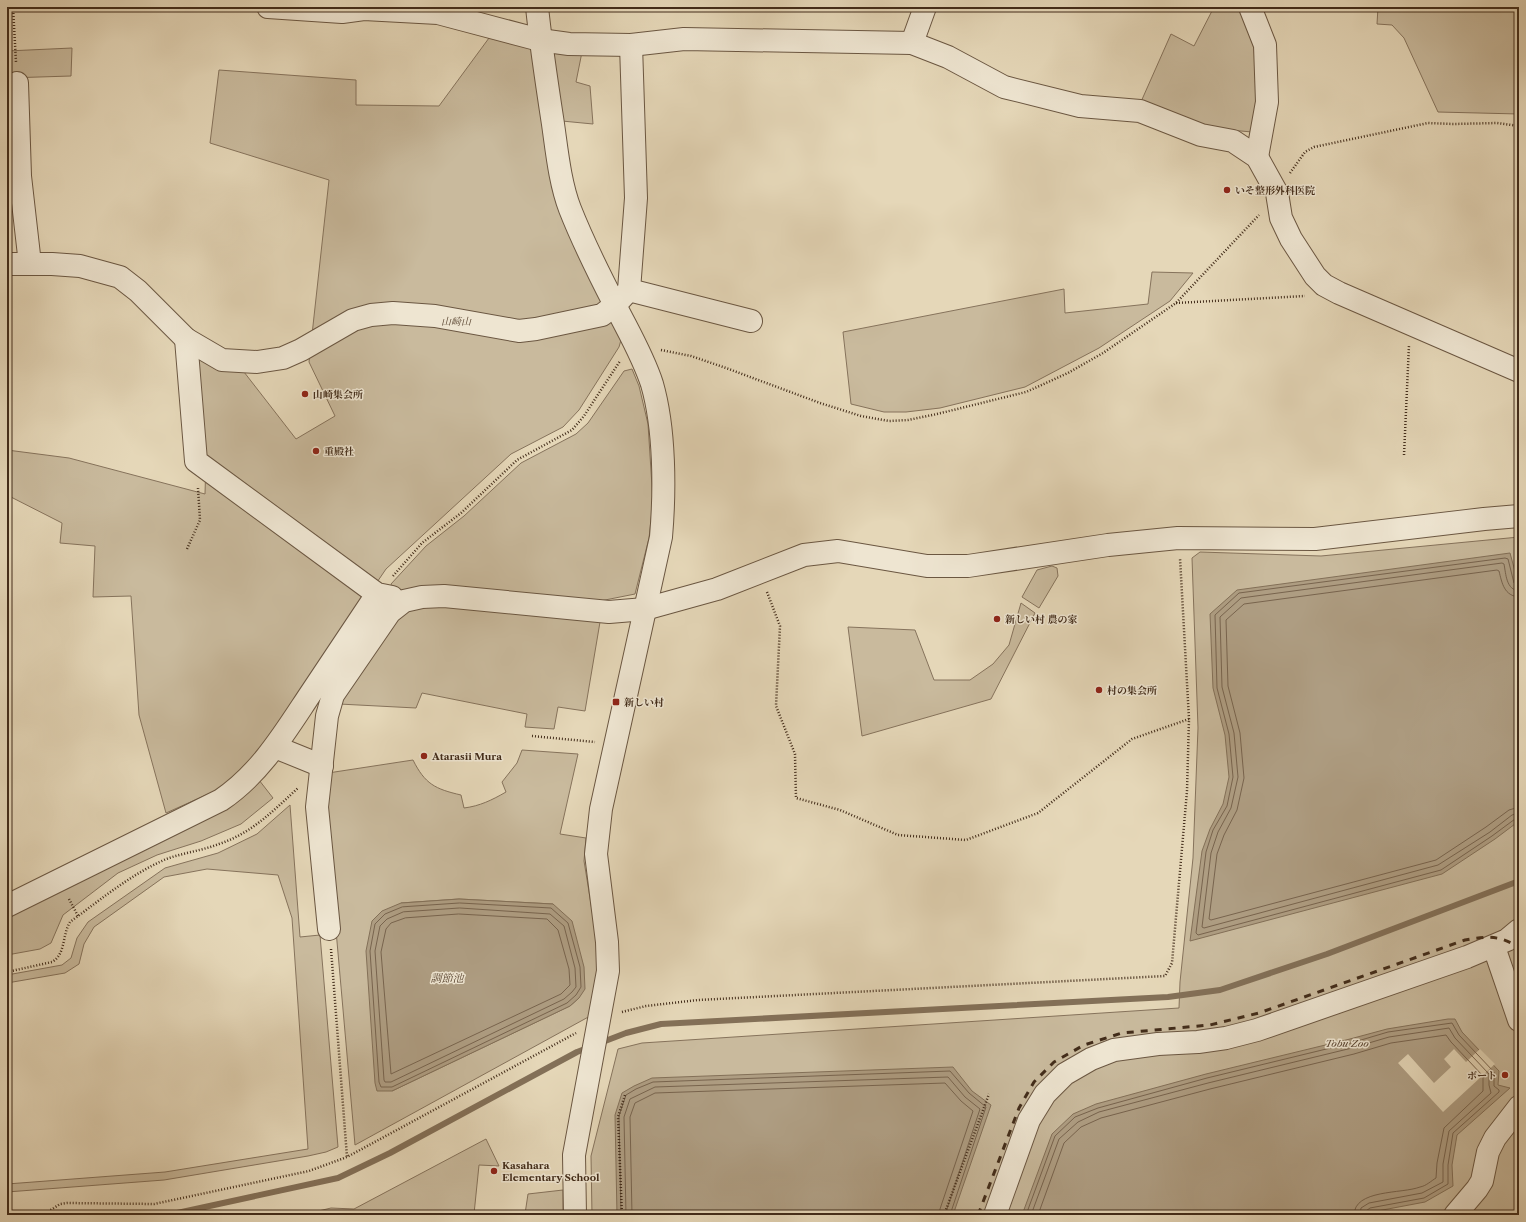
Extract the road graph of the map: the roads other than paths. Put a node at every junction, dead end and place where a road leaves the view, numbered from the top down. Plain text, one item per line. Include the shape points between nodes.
1 (268, 7) edge
2 (537, 7) edge
3 (925, 7) edge
4 (1250, 7) edge
5 (540, 40) junction
6 (912, 43) junction
7 (631, 45) junction
8 (17, 83) road end
9 (1257, 157) junction
10 (7, 264) edge
11 (30, 264) junction
12 (622, 298) junction
13 (751, 321) dead end
14 (186, 338) junction
15 (1519, 372) edge
16 (1519, 516) edge
17 (377, 594) junction
18 (404, 601) junction
19 (645, 609) junction
20 (275, 747) junction
21 (322, 766) junction
22 (7, 906) edge
23 (329, 929) road end
24 (1519, 930) edge
25 (1494, 947) junction
26 (1519, 1020) edge
27 (1519, 1107) edge
28 (575, 1215) edge
29 (995, 1215) edge
30 (1455, 1215) edge

1 - 5 street via 342,12 364,9 438,13
2 - 5 street
3 - 6 street
4 - 9 street via 1265,45 1267,102
5 - 7 street via 569,44
5 - 12 street via 557,150 570,208
6 - 7 street via 684,39
6 - 9 street via 948,57 1004,87 1080,106 1140,111 1201,135 1233,141
7 - 12 street via 636,198
8 - 11 street via 20,176
9 - 15 street via 1277,193 1281,218 1291,239 1315,276 1324,285
10 - 11 street
11 - 14 street via 80,266 120,277
12 - 13 street
12 - 14 street via 602,315 519,331 414,314 371,315 353,320 283,358 257,362 222,360
12 - 19 street via 629,330 652,384 659,418 663,467 664,509 661,537
14 - 17 street via 196,461
16 - 19 street via 1315,539 1178,538 1108,545 968,566 927,566 838,551 804,555 717,589
17 - 18 street
17 - 20 street
18 - 19 street via 422,596 444,596 609,612
18 - 21 street via 390,612 333,695 327,716
19 - 28 street via 601,809 596,854 608,971 574,1155
20 - 21 street
20 - 22 street via 247,779 221,800
21 - 23 street via 317,807
24 - 25 street
25 - 26 street
25 - 29 street via 1257,1030 1219,1039 1114,1050 1091,1059 1065,1074 1045,1094 1029,1120
27 - 30 street via 1495,1138 1488,1152 1482,1181

